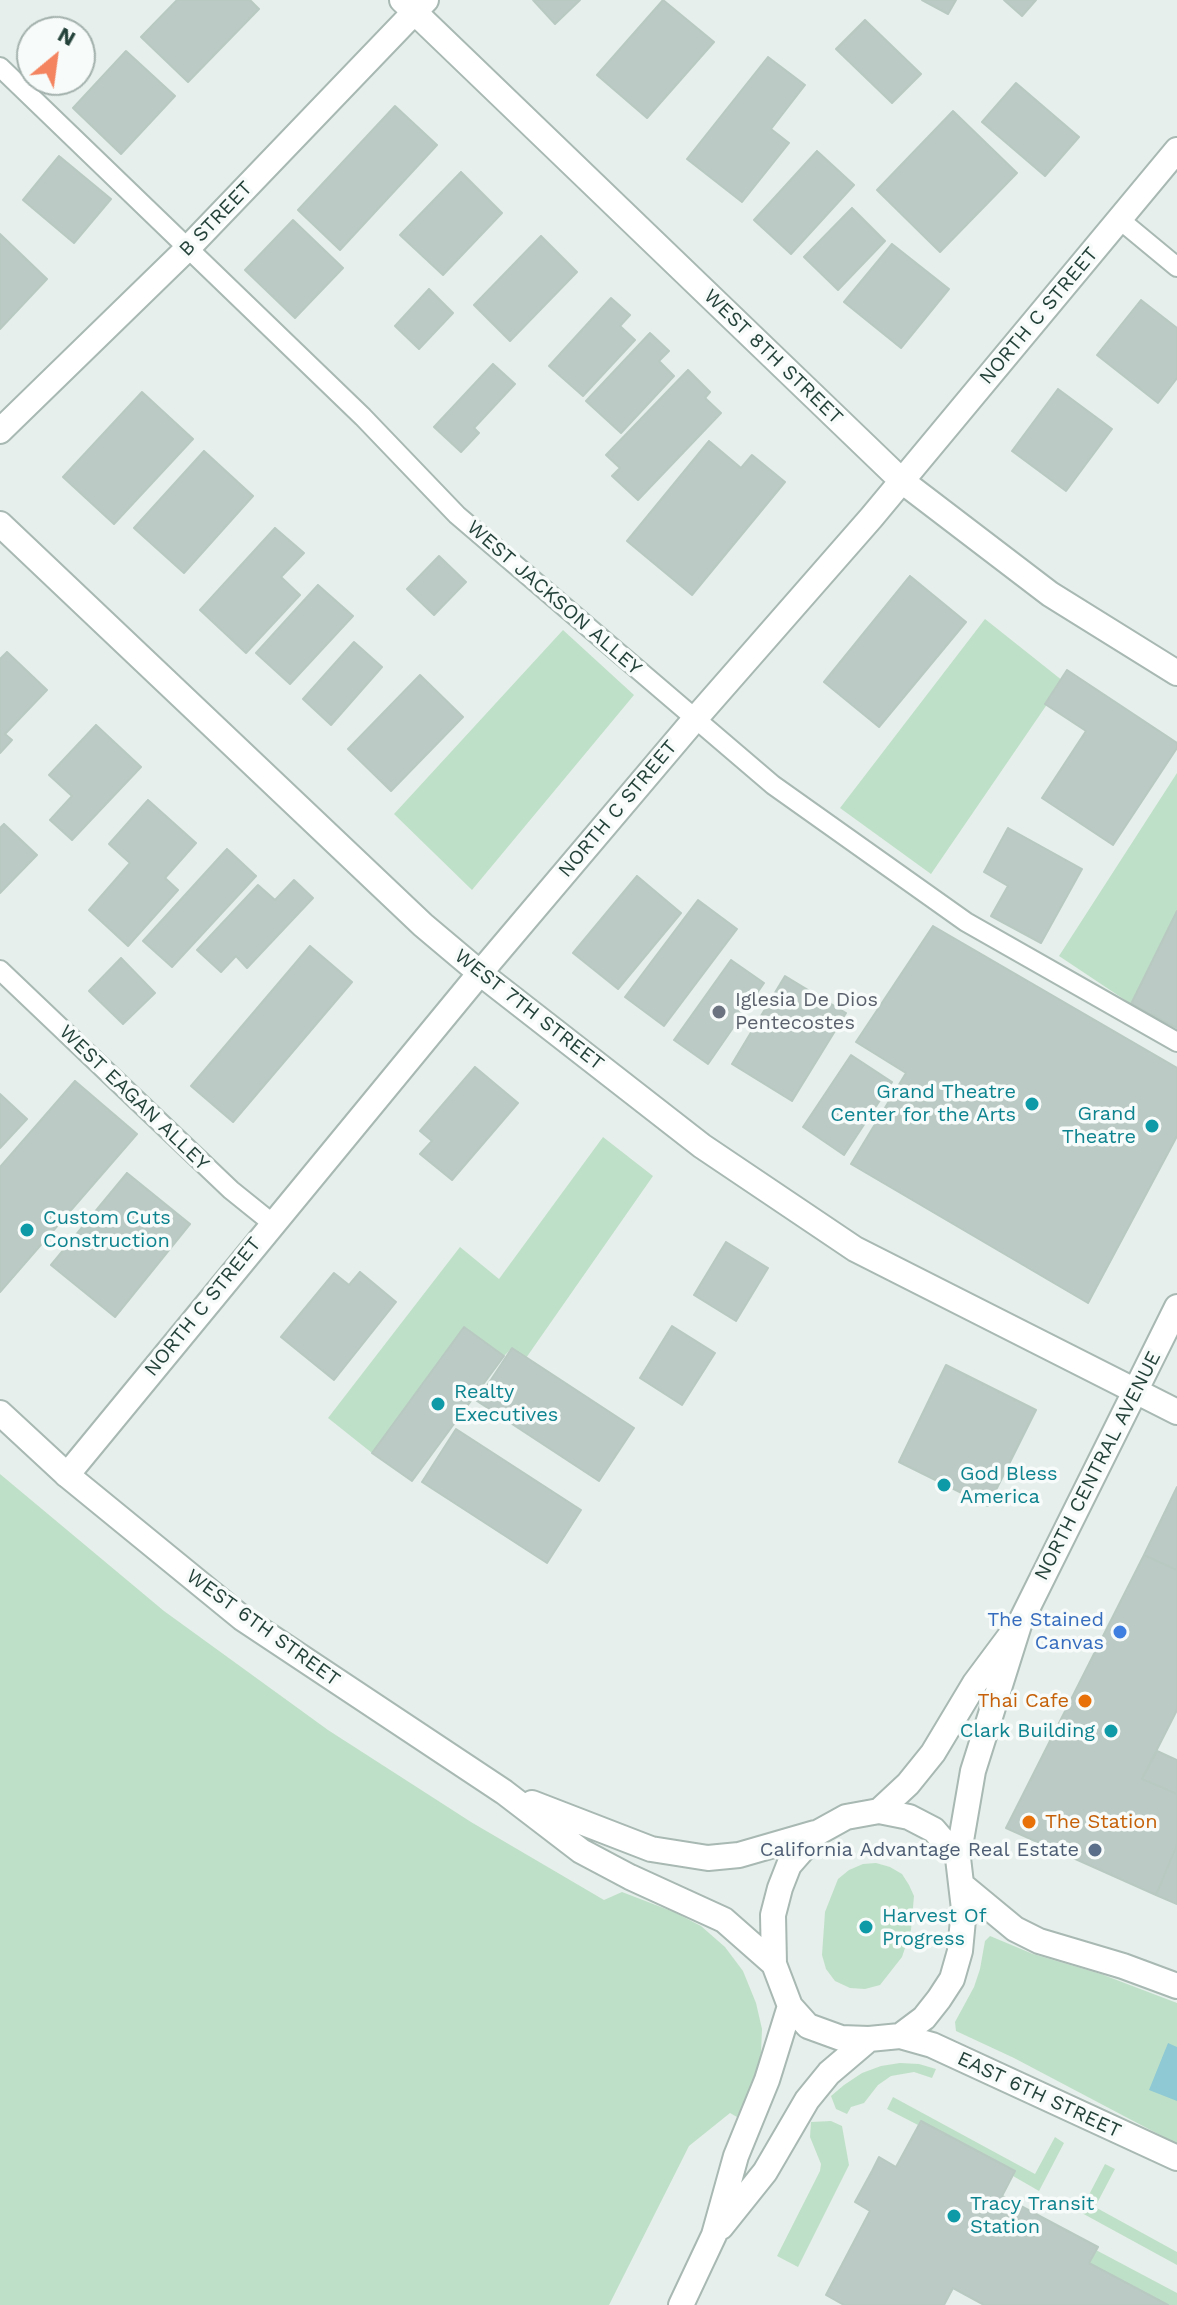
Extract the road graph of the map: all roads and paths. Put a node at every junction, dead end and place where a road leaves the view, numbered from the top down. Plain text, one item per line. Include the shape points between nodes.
1 (414, 4) edge
2 (0, 67) edge
3 (1177, 150) edge
4 (1119, 219) junction
5 (189, 247) junction
6 (1177, 267) edge
7 (0, 431) edge
8 (902, 481) junction
9 (0, 524) edge
10 (1177, 673) edge
11 (695, 719) junction
12 (0, 970) edge
13 (480, 973) junction
14 (1177, 1042) edge
15 (272, 1223) junction
16 (1177, 1307) edge
17 (1135, 1392) junction
18 (1177, 1412) edge
19 (0, 1413) edge
20 (67, 1475) junction
21 (1019, 1625) junction
22 (504, 1792) junction
23 (879, 1811) junction
24 (817, 1833) junction
25 (958, 1858) junction
26 (963, 1886) junction
27 (774, 1964) junction
28 (1177, 1986) edge
29 (790, 2006) junction
30 (900, 2036) junction
31 (869, 2039) junction
32 (1177, 2158) edge
33 (714, 2235) junction
34 (681, 2305) edge

1 - 5 street, B STREET
1 - 8 street, WEST 8TH STREET
2 - 5 lane, WEST JACKSON ALLEY
3 - 4 street, NORTH C STREET
4 - 6 lane
4 - 8 street, NORTH C STREET
5 - 7 street, B STREET
5 - 11 lane, WEST JACKSON ALLEY via 457,515
8 - 10 street, WEST 8TH STREET via 1050,594
8 - 11 street, NORTH C STREET
9 - 13 street, WEST 7TH STREET
11 - 13 street, NORTH C STREET
11 - 14 lane, WEST JACKSON ALLEY via 773,785 966,922
12 - 15 lane, WEST EAGAN ALLEY
13 - 15 street, NORTH C STREET
13 - 17 street, WEST 7TH STREET via 702,1146 855,1249
15 - 20 street, NORTH C STREET
16 - 17 street, NORTH CENTRAL AVENUE
17 - 18 street, WEST 7TH STREET
17 - 21 street, NORTH CENTRAL AVENUE
19 - 20 street, WEST 6TH STREET
20 - 22 street, WEST 6TH STREET via 242,1618
21 - 23 street, NORTH CENTRAL AVENUE via 975,1683 933,1753
21 - 25 street, NORTH CENTRAL AVENUE via 973,1771
22 - 24 street, WEST 6TH STREET via 651,1849 708,1858 739,1855
22 - 27 street, WEST 6TH STREET via 581,1851 724,1920
23 - 24 street via 846,1817
23 - 25 street via 909,1817 934,1830
24 - 27 street via 789,1865 780,1888 773,1915
25 - 26 street
26 - 28 street via 1015,1929 1039,1941
26 - 30 street via 963,1930 952,1979 924,2018
27 - 29 street
29 - 31 street via 808,2026 841,2038
29 - 33 street via 736,2156
30 - 31 street
30 - 32 street, EAST 6TH STREET via 932,2045
31 - 33 street via 807,2100 765,2172
33 - 34 street

